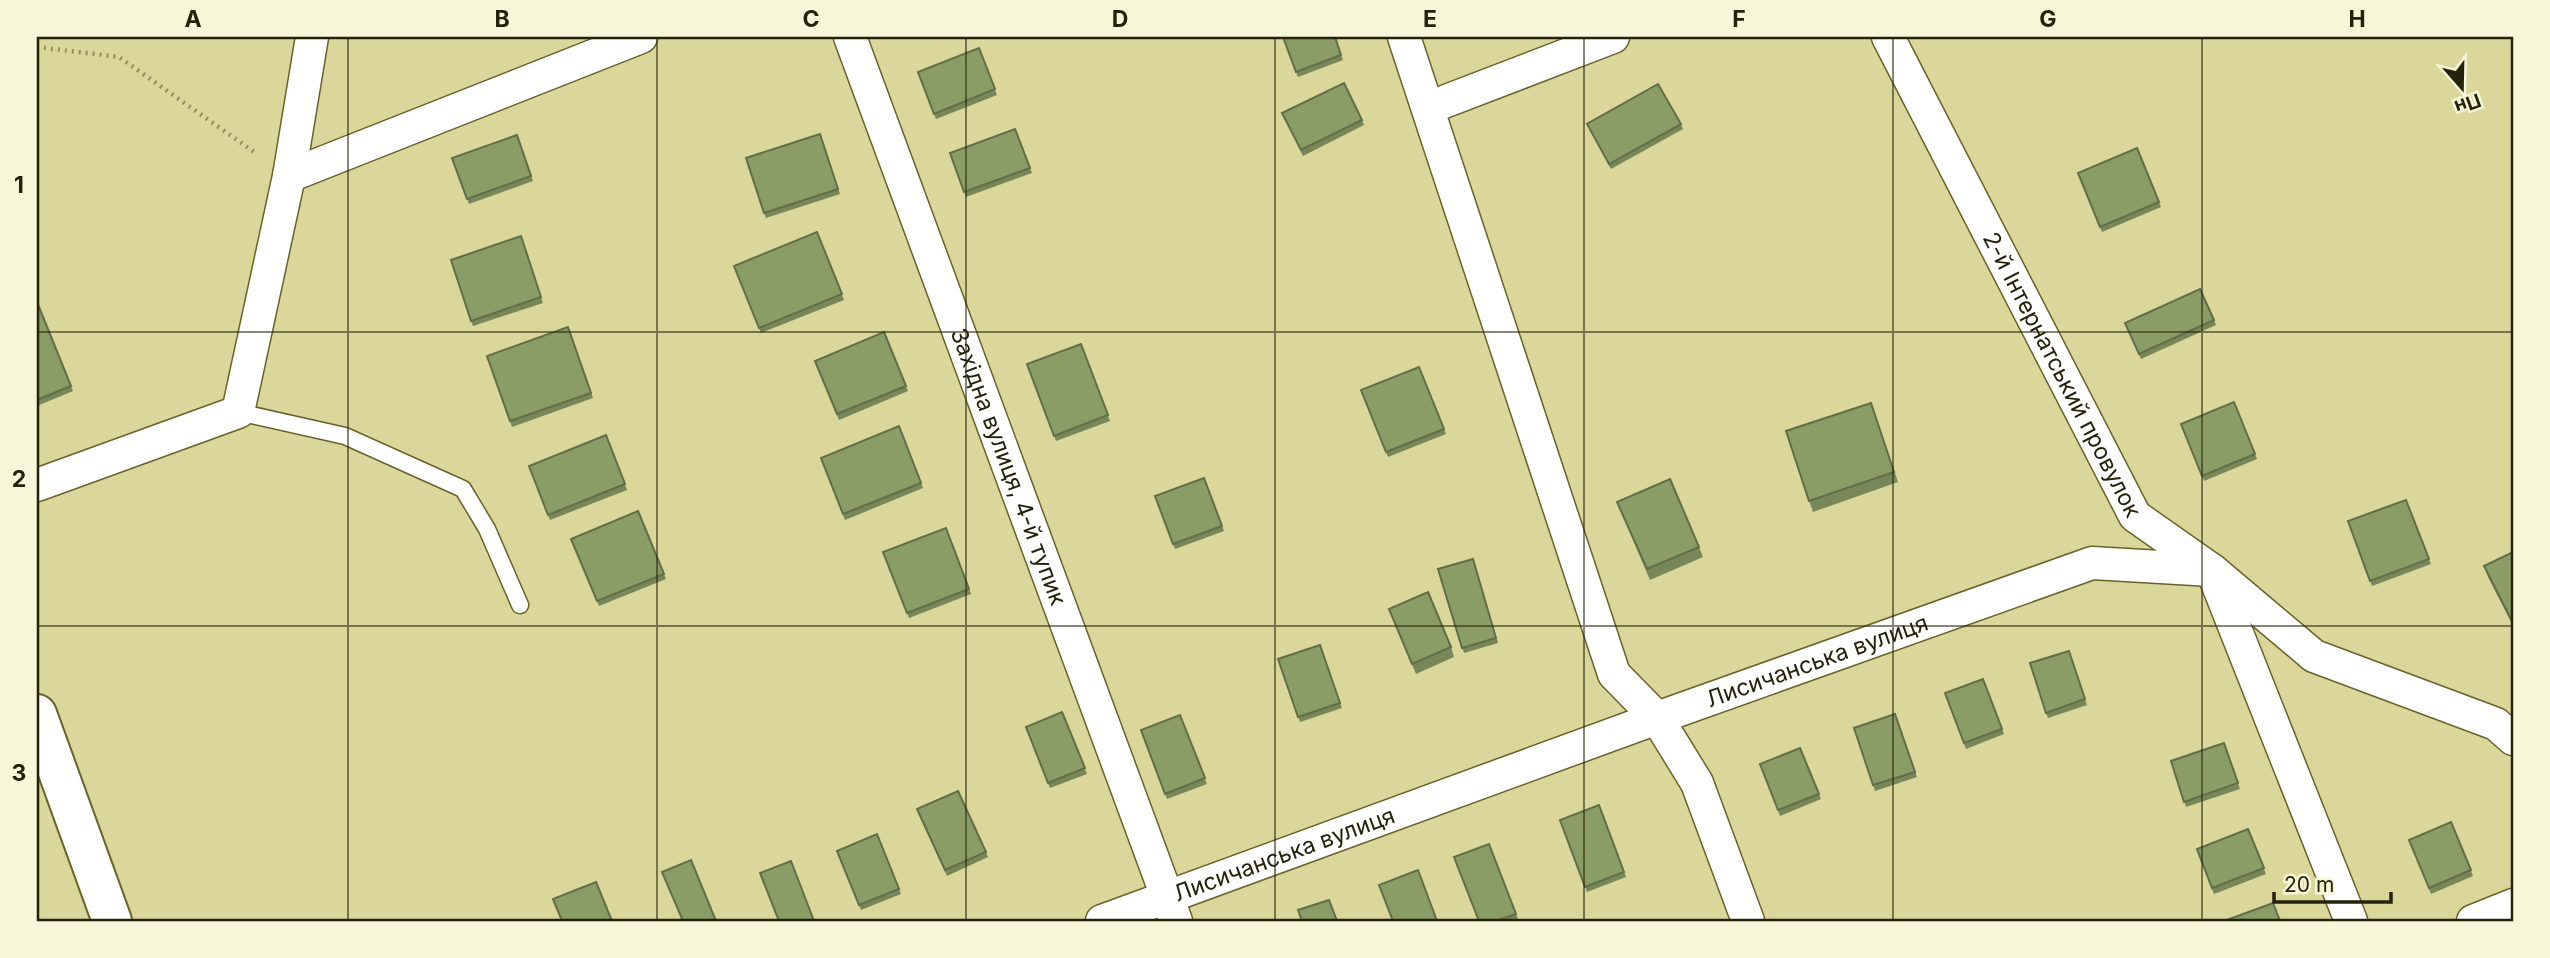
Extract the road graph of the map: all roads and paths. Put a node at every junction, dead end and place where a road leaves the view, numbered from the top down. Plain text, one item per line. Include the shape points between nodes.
1 (312, 37) edge
2 (641, 37) edge
3 (850, 37) edge
4 (1404, 37) edge
5 (1612, 37) edge
6 (1888, 37) edge
7 (37, 47) edge
8 (1428, 108) junction
9 (289, 176) junction
10 (238, 412) junction
11 (37, 485) edge
12 (2212, 570) junction
13 (520, 606) dead end
14 (37, 714) edge
15 (1657, 718) junction
16 (2513, 739) edge
17 (2513, 905) edge
18 (1172, 909) edge
19 (112, 921) edge
20 (1102, 921) edge
21 (1748, 921) edge
22 (2351, 921) edge
23 (2473, 921) edge

1 - 9 street
2 - 9 street
3 - 18 street, Західна вулиця, 4-й тупик
4 - 8 street
5 - 8 street
6 - 12 street, 2-й Інтернатський провулок via 2136,516
7 - 9 path via 119,57
8 - 15 street via 1614,674
9 - 10 street
10 - 11 street
10 - 13 lane via 345,436 463,489 487,529
12 - 15 street, Лисичанська вулиця via 2092,563
12 - 16 street via 2314,656 2496,724
12 - 22 street
14 - 19 street
15 - 18 street, Лисичанська вулиця
15 - 21 street via 1697,783
17 - 23 street
18 - 20 street, Лисичанська вулиця

